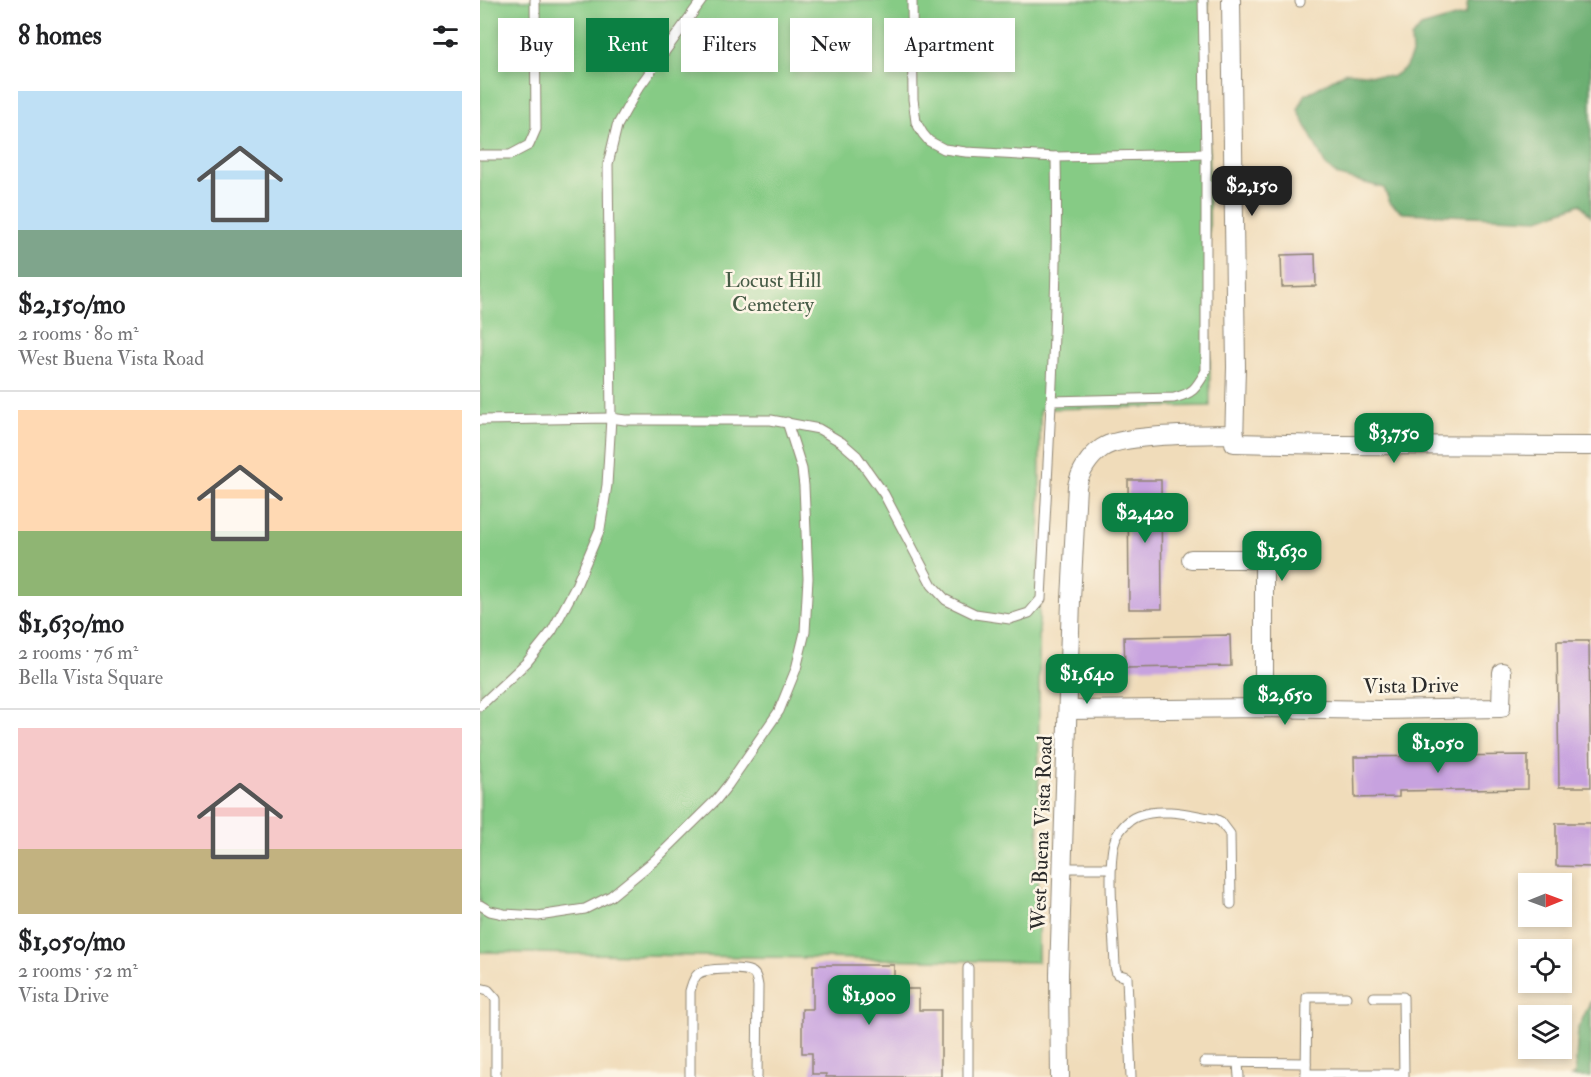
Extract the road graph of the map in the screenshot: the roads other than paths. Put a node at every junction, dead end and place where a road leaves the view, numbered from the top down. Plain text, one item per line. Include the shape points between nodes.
1 (535, 0) edge
2 (702, 0) edge
3 (912, 0) edge
4 (1203, 0) edge
5 (1231, 0) edge
6 (1206, 154) junction
7 (480, 155) edge
8 (1056, 157) junction
9 (1051, 401) junction
10 (611, 418) junction
11 (480, 420) edge
12 (787, 422) junction
13 (1235, 434) junction
14 (1591, 446) edge
15 (1191, 559) dead end
16 (1502, 672) dead end
17 (480, 706) edge
18 (1264, 708) junction
19 (1068, 710) junction
20 (1062, 867) junction
21 (1111, 868) junction
22 (1231, 904) dead end
23 (480, 905) edge
24 (968, 968) dead end
25 (480, 988) edge
26 (1346, 997) dead end
27 (1374, 997) dead end
28 (1204, 1062) dead end
29 (1238, 1063) junction
30 (1306, 1064) junction
31 (1306, 1076) edge
32 (1356, 1076) edge
33 (1403, 1076) edge
34 (496, 1077) edge
35 (690, 1077) edge
36 (757, 1077) edge
37 (968, 1077) edge
38 (1060, 1077) edge
39 (1131, 1077) edge
40 (1239, 1077) edge

1 - 7 lane via 536,129 529,145 510,155
2 - 10 lane via 637,90 617,126 608,164
3 - 8 lane via 913,99 916,122 929,141 944,149 966,152
4 - 6 lane
5 - 13 street
6 - 8 lane
6 - 9 lane via 1206,370 1196,388 1174,398
8 - 9 lane
9 - 12 lane via 1041,599 1029,613 1010,619 975,614 946,600 932,585 884,494 857,456 819,429
10 - 11 lane
10 - 12 lane
10 - 17 lane via 600,529 575,588 552,631 527,662
12 - 23 lane via 802,468 808,578 805,632 796,669 779,711 716,800 655,860 611,896 585,909 538,916 504,914
13 - 14 street via 1234,443
13 - 19 street, West Buena Vista Road via 1132,439 1102,448 1088,461 1077,486
15 - 18 street via 1264,559
16 - 18 street, Vista Drive via 1502,708
18 - 19 street, Vista Drive
19 - 20 street, West Buena Vista Road
20 - 21 lane
20 - 38 street, West Buena Vista Road
21 - 22 lane via 1119,831 1138,816 1175,813 1215,819 1230,834
21 - 39 lane via 1115,967 1117,974 1127,977
24 - 37 lane
25 - 34 lane via 496,999
26 - 30 lane via 1307,997
27 - 33 lane via 1403,997
28 - 29 lane
29 - 30 lane
29 - 40 lane
30 - 31 lane
31 - 32 lane
32 - 33 lane
35 - 36 lane via 693,980 708,970 746,970 757,978 758,986

